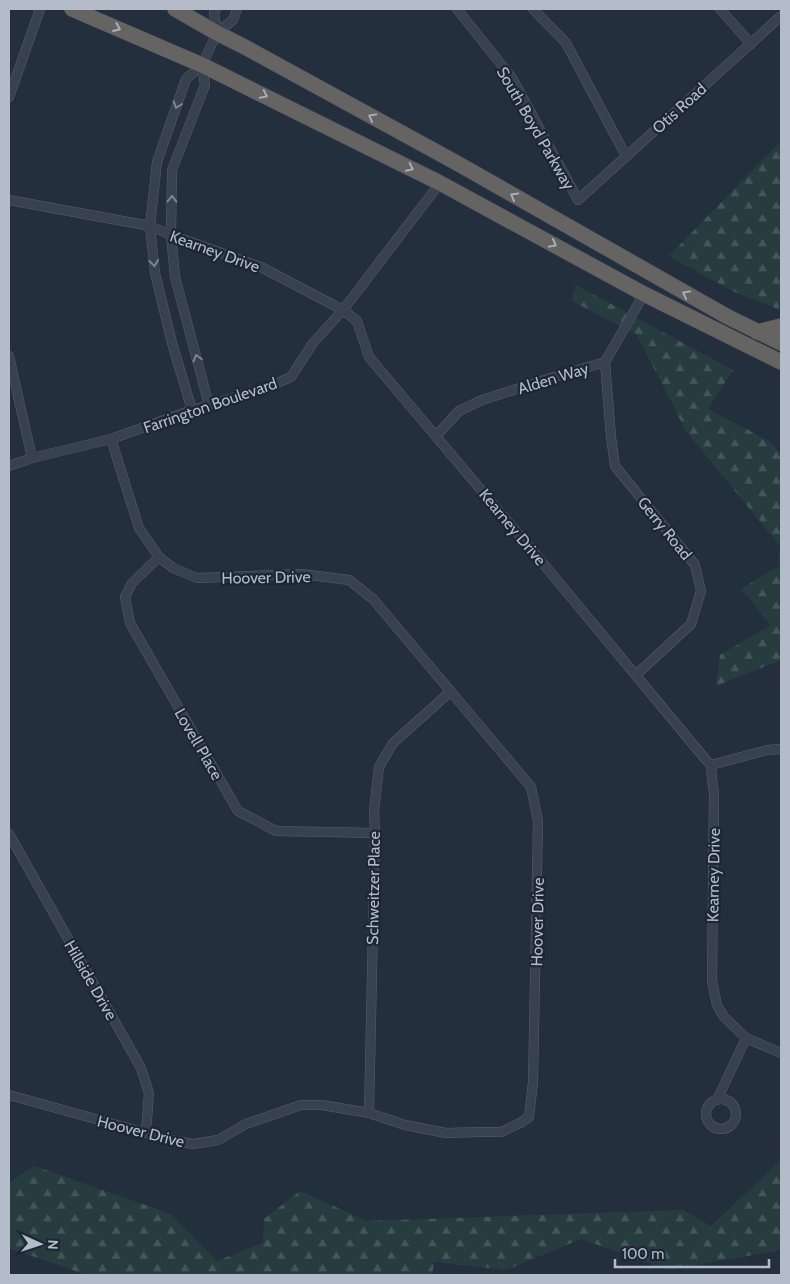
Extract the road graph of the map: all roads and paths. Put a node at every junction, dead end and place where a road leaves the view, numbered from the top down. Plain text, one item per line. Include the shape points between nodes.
1 (40, 9) edge
2 (72, 9) edge
3 (175, 9) edge
4 (216, 9) edge
5 (238, 9) edge
6 (457, 9) edge
7 (533, 9) edge
8 (720, 9) edge
9 (781, 16) edge
10 (217, 33) junction
11 (750, 44) junction
12 (202, 65) junction
13 (9, 97) edge
14 (626, 156) junction
15 (440, 182) junction
16 (9, 200) edge
17 (578, 200) joint
18 (150, 226) junction
19 (171, 235) junction
20 (644, 294) junction
21 (343, 310) junction
22 (781, 326) edge
23 (757, 332) junction
24 (781, 343) edge
25 (9, 356) edge
26 (605, 362) junction
27 (781, 362) edge
28 (209, 405) junction
29 (192, 410) junction
30 (436, 436) junction
31 (111, 439) junction
32 (32, 458) junction
33 (9, 466) edge
34 (159, 556) junction
35 (636, 675) junction
36 (450, 692) junction
37 (781, 749) edge
38 (710, 765) junction
39 (375, 833) junction
40 (9, 834) edge
41 (746, 1038) junction
42 (781, 1053) edge
43 (9, 1095) edge
44 (717, 1100) dead end
45 (369, 1113) junction
46 (146, 1133) junction

1 - 13 street
2 -> 12 highway
3 - 10 highway
4 - 10 street
5 - 10 street via 233,20
6 - 17 street, South Boyd Parkway via 512,78
7 - 14 street via 566,42
8 - 11 street
9 - 11 street, Otis Road
10 - 12 street
23 -> 10 highway
11 - 14 street, Otis Road
12 -> 15 highway
12 -> 18 street via 186,80 157,162
19 -> 12 street via 172,170 206,85
14 - 17 street, Otis Road
15 -> 20 highway
15 - 21 street, Farrington Boulevard
16 - 18 street, Kearney Drive
18 - 19 street, Kearney Drive
18 -> 29 street via 155,274
19 - 21 street, Kearney Drive via 261,267
28 -> 19 street via 175,278
20 - 26 street, Alden Way
20 - 27 highway
21 - 28 street, Farrington Boulevard via 313,343 291,377
21 - 30 street, Kearney Drive via 358,320 369,357
22 - 23 highway
23 - 24 highway
25 - 32 street
26 - 30 street, Alden Way via 482,400 459,411
26 - 35 street, Gerry Road via 615,466 695,565 701,591 691,624
28 - 29 street, Farrington Boulevard
29 - 31 street, Farrington Boulevard
30 - 35 street, Kearney Drive
31 - 32 street, Farrington Boulevard
31 - 34 street, Hoover Drive via 139,528
32 - 33 street, Farrington Boulevard
34 - 36 street, Hoover Drive via 173,568 197,578 302,574 349,580 373,599
34 - 39 street, Lovell Place via 132,583 125,597 130,624 238,811 276,831
35 - 38 street, Kearney Drive
36 - 39 street, Schweitzer Place via 393,743 379,767
36 - 45 street, Hoover Drive via 531,787 538,821 533,1082 529,1117 501,1132 446,1134
37 - 38 street
38 - 41 street, Kearney Drive via 714,793 712,981 717,1005 724,1017
39 - 45 street, Schweitzer Place
40 - 46 street, Hillside Drive via 141,1068 149,1094
41 - 42 street, Kearney Drive
41 - 44 street
43 - 46 street, Hoover Drive
45 - 46 street, Hoover Drive via 301,1105 246,1124 218,1140 193,1144

